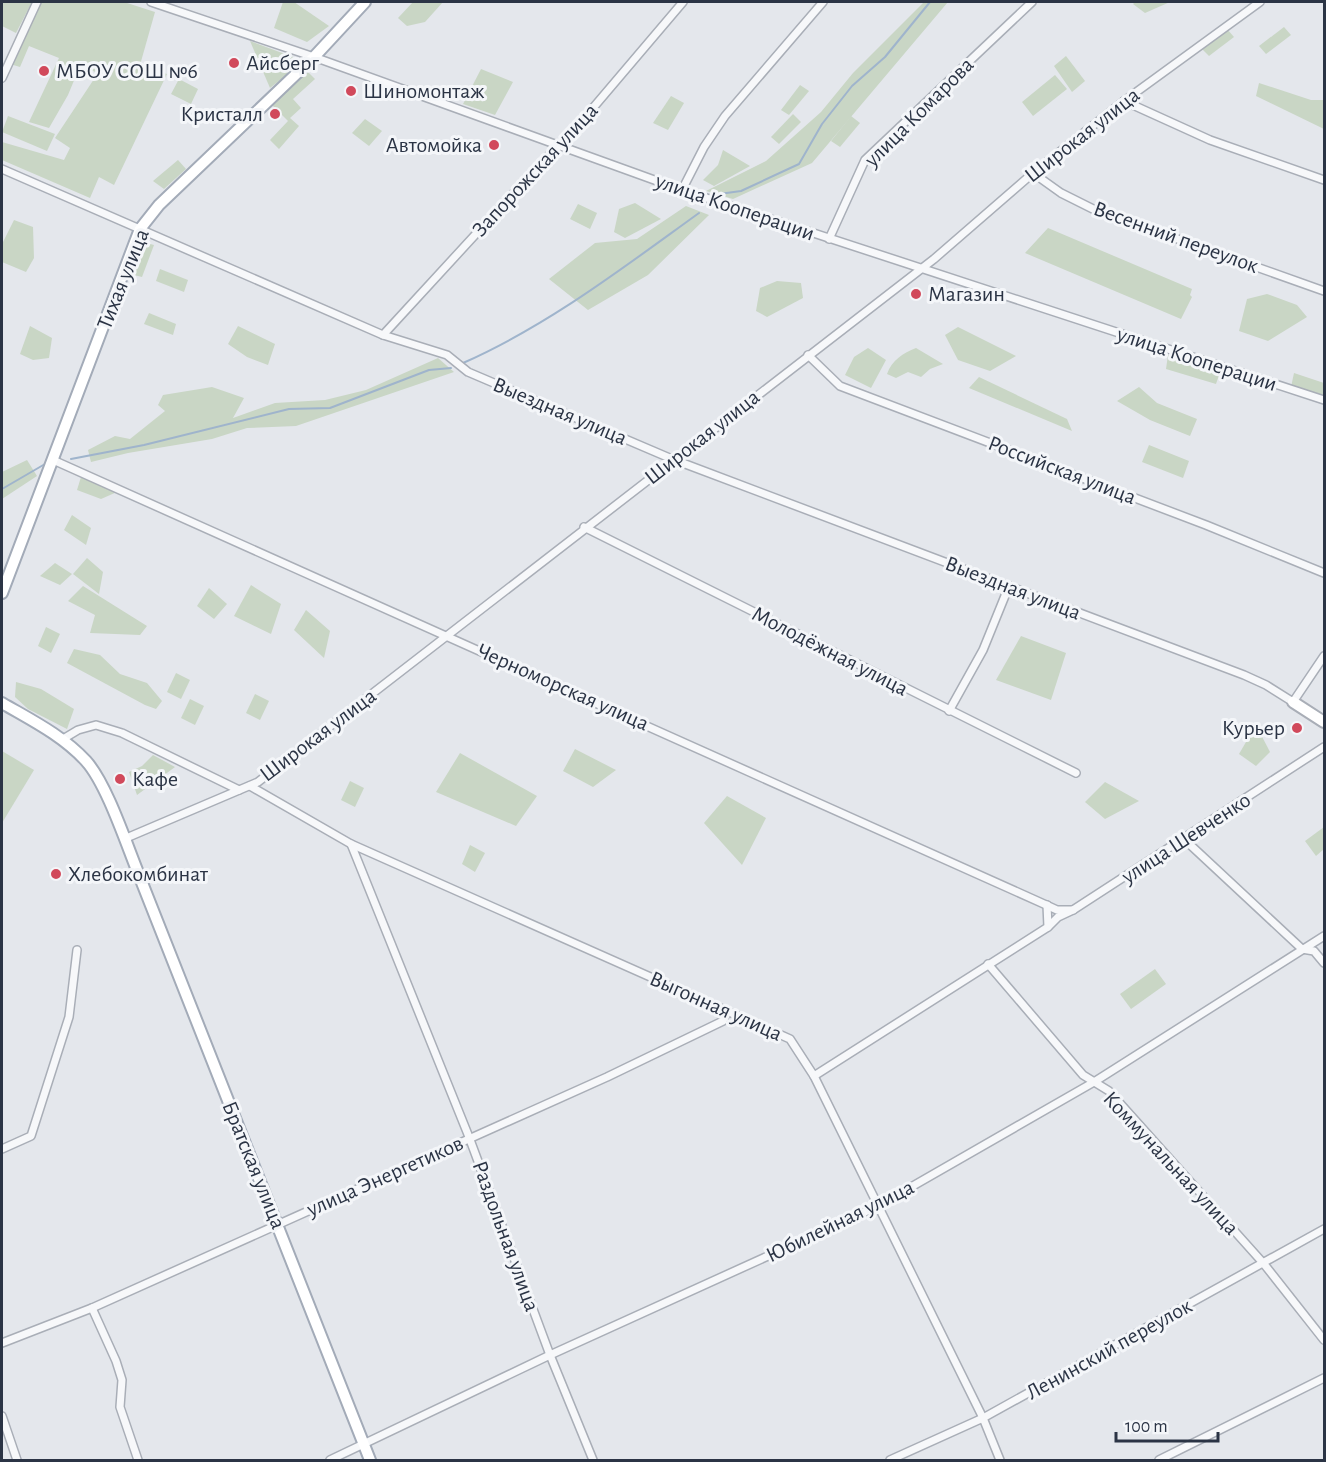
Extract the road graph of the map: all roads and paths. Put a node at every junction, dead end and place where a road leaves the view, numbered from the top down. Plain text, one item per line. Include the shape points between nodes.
1 (37, 2) edge
2 (153, 2) edge
3 (365, 2) edge
4 (683, 2) edge
5 (823, 2) edge
6 (1032, 2) edge
7 (1260, 2) edge
8 (314, 57) junction
9 (2, 78) edge
10 (1124, 101) junction
11 (558, 145) junction
12 (2, 169) edge
13 (1033, 173) junction
14 (1324, 180) edge
15 (682, 190) junction
16 (140, 229) junction
17 (829, 238) junction
18 (921, 269) junction
19 (1324, 291) edge
20 (383, 335) junction
21 (808, 355) junction
22 (1324, 400) edge
23 (672, 459) junction
24 (53, 460) junction
25 (584, 527) junction
26 (1324, 573) edge
27 (1010, 586) junction
28 (2, 593) edge
29 (449, 635) junction
30 (1324, 656) edge
31 (1293, 702) junction
32 (2, 703) edge
33 (949, 711) junction
34 (1324, 722) edge
35 (63, 740) junction
36 (1324, 747) edge
37 (1076, 773) dead end
38 (250, 786) junction
39 (239, 790) junction
40 (124, 839) junction
41 (1185, 840) junction
42 (351, 844) junction
43 (1047, 905) junction
44 (1073, 910) junction
45 (1048, 927) junction
46 (1324, 936) edge
47 (1302, 949) junction
48 (77, 950) dead end
49 (1324, 963) edge
50 (988, 964) junction
51 (727, 1010) junction
52 (814, 1076) junction
53 (1094, 1082) junction
54 (469, 1137) junction
55 (2, 1149) edge
56 (878, 1206) junction
57 (278, 1224) junction
58 (1324, 1230) edge
59 (1264, 1264) junction
60 (92, 1308) junction
61 (1324, 1340) edge
62 (2, 1343) edge
63 (550, 1355) junction
64 (1324, 1378) edge
65 (2, 1416) edge
66 (983, 1418) junction
67 (364, 1445) junction
68 (17, 1461) edge
69 (138, 1461) edge
70 (330, 1461) edge
71 (370, 1461) edge
72 (593, 1461) edge
73 (890, 1461) edge
74 (1000, 1461) edge
75 (1159, 1461) edge

1 - 9 street
2 - 8 street, улица Кооперации
3 - 8 main road, Тихая улица
4 - 11 street, Запорожская улица
5 - 15 street via 725,116
6 - 17 street, улица Комарова via 865,160
7 - 10 street, Широкая улица
8 - 11 street, улица Кооперации
8 - 16 main road, Тихая улица via 159,205
10 - 13 street, Широкая улица
10 - 14 street via 1210,140
11 - 15 street, улица Кооперации
11 - 20 street, Запорожская улица
12 - 16 street, Выездная улица
13 - 18 street, Широкая улица
13 - 19 street, Весенний переулок via 1093,209
15 - 17 street, улица Кооперации
16 - 20 street, Выездная улица
16 - 24 main road, Тихая улица
17 - 18 street, улица Кооперации
18 - 21 street, Широкая улица
18 - 22 street, улица Кооперации
20 - 23 street, Выездная улица via 447,355 468,372
21 - 23 street, Широкая улица
21 - 26 street, Российская улица via 840,386
23 - 25 street, Широкая улица
23 - 27 street, Выездная улица
24 - 28 main road, Тихая улица
24 - 29 street, Черноморская улица
25 - 29 street, Широкая улица
25 - 33 street, Молодёжная улица
27 - 31 street, Выездная улица via 1244,675
27 - 33 street via 983,650
29 - 38 street, Широкая улица
29 - 43 street, Черноморская улица
30 - 31 street
31 - 34 main road
32 - 35 main road
33 - 37 street, Молодёжная улица
35 - 39 street via 96,725 122,733
35 - 40 main road via 87,762 98,779
36 - 41 street, улица Шевченко
38 - 39 street, Широкая улица
38 - 42 street, Выгонная улица
39 - 40 street, Широкая улица
40 - 57 main road, Братская улица
41 - 44 street, улица Шевченко
41 - 47 street
42 - 51 street, Выгонная улица
42 - 54 street, Раздольная улица
43 - 44 street, Черноморская улица via 1057,910
43 - 45 street
44 - 45 street, улица Шевченко
45 - 50 street, улица Шевченко
46 - 47 street, Юбилейная улица
47 - 49 street via 1314,951
47 - 53 street, Юбилейная улица
48 - 55 street via 69,1017 31,1136
50 - 52 street, улица Шевченко
50 - 53 street, Коммунальная улица via 1083,1075
51 - 52 street, Выгонная улица via 790,1039
51 - 54 street, улица Энергетиков via 723,1021
52 - 56 street, Выгонная улица
53 - 56 street, Юбилейная улица
53 - 59 street, Коммунальная улица via 1109,1091
54 - 57 street, улица Энергетиков
54 - 63 street, Раздольная улица
56 - 63 street, Юбилейная улица
56 - 66 street, Выгонная улица
57 - 60 street, улица Энергетиков
57 - 67 main road, Братская улица
58 - 59 street, Ленинский переулок
59 - 61 street, Коммунальная улица
59 - 66 street, Ленинский переулок
60 - 62 street, улица Энергетиков
60 - 69 street via 122,1380 120,1407
63 - 67 street, Юбилейная улица
63 - 72 street, Раздольная улица
64 - 75 street
65 - 68 street
66 - 73 street, Ленинский переулок
66 - 74 street, Выгонная улица
67 - 70 street, Юбилейная улица
67 - 71 main road, Братская улица

